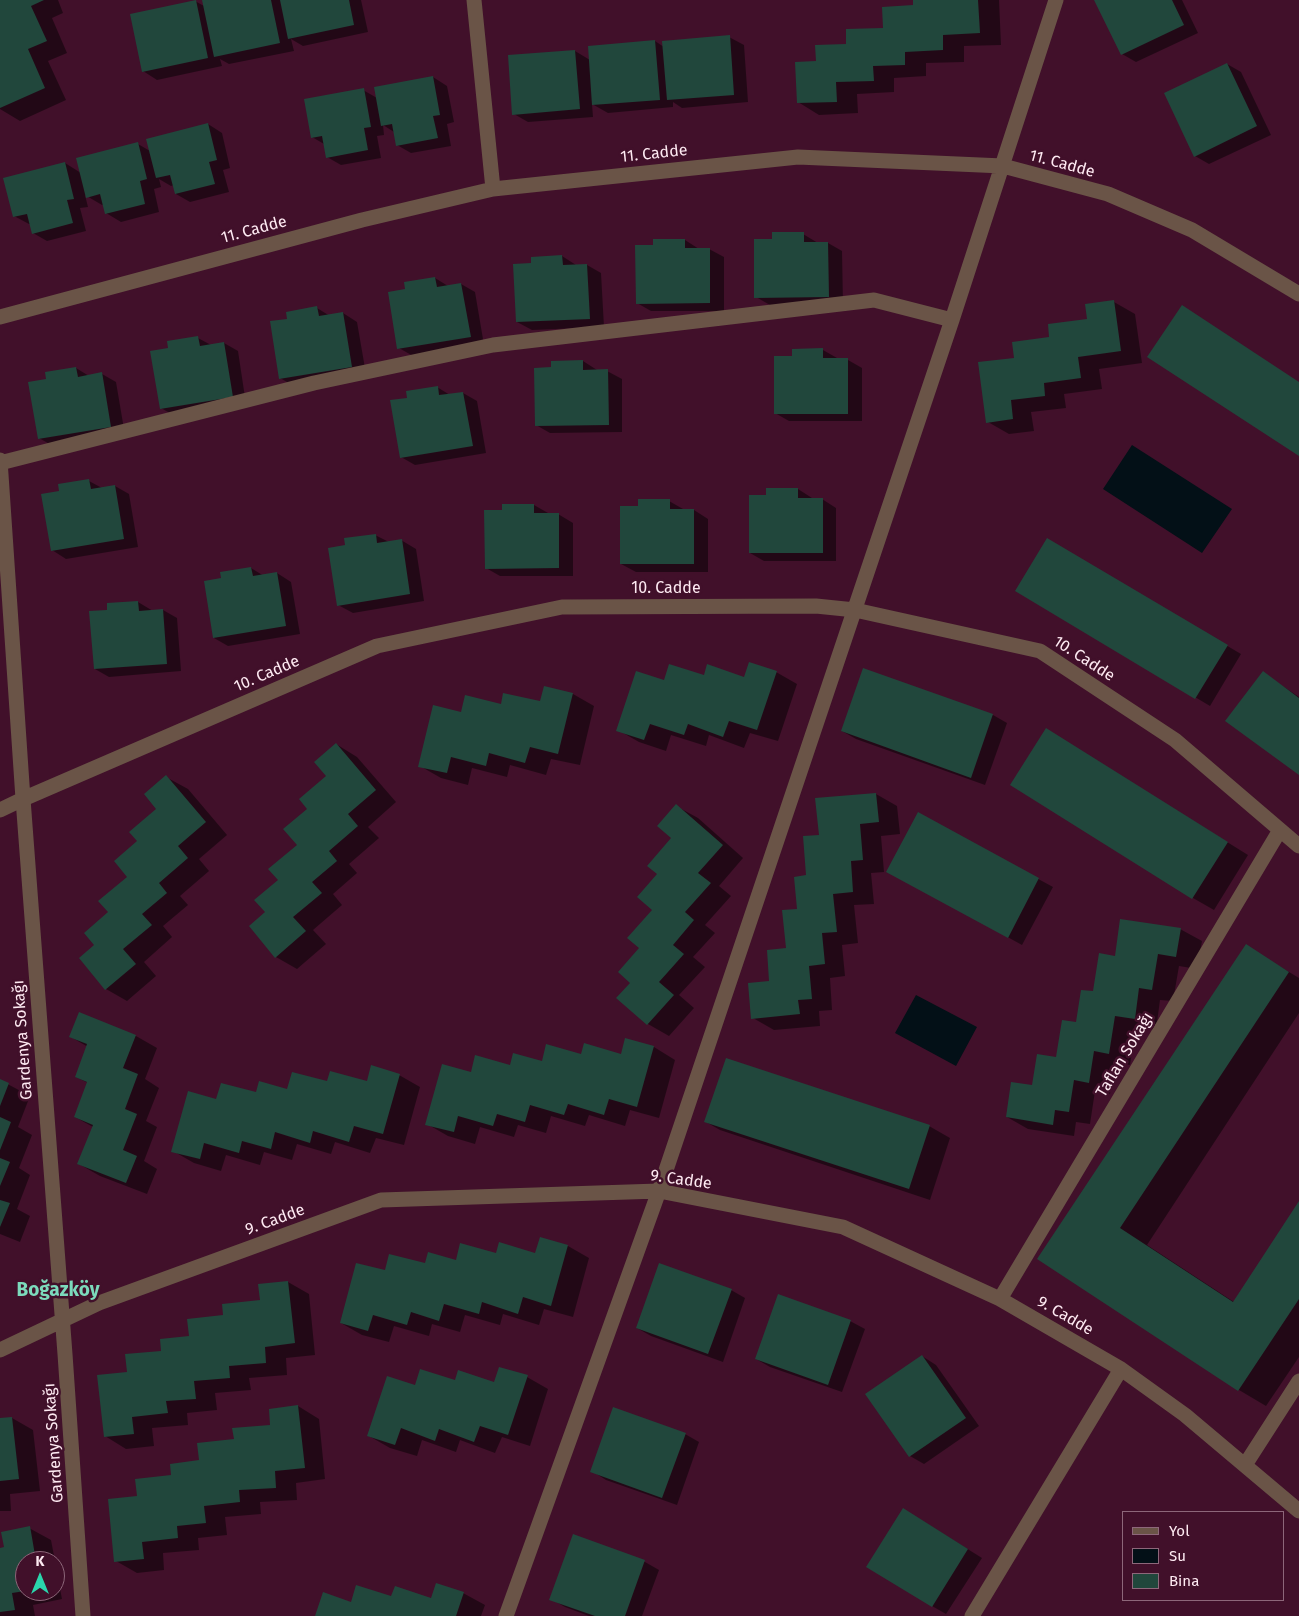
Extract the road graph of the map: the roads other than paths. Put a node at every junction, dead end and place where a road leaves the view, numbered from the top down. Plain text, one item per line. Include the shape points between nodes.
1 (474, 0) edge
2 (1056, 0) edge
3 (1003, 166) junction
4 (493, 189) junction
5 (1299, 294) edge
6 (0, 317) edge
7 (952, 320) junction
8 (0, 462) edge
9 (855, 610) junction
10 (22, 799) junction
11 (0, 810) edge
12 (1280, 830) junction
13 (1299, 846) edge
14 (659, 1191) junction
15 (1000, 1299) junction
16 (62, 1321) junction
17 (0, 1350) edge
18 (1121, 1369) junction
19 (1299, 1381) edge
20 (1245, 1465) junction
21 (1299, 1511) edge
22 (83, 1616) edge
23 (506, 1616) edge
24 (972, 1616) edge

1 - 4 street
2 - 3 street
3 - 4 street, 11. Cadde via 798,157
3 - 5 street, 11. Cadde via 1108,194 1192,230
3 - 7 street
4 - 6 street, 11. Cadde via 362,220
7 - 8 street via 874,300 493,345 314,383
7 - 9 street
8 - 10 street, Gardenya Sokağı
9 - 10 street, 10. Cadde via 816,606 562,607 376,646
9 - 12 street, 10. Cadde via 1040,651 1175,740
9 - 14 street
10 - 11 street, 10. Cadde
10 - 16 street, Gardenya Sokağı
12 - 13 street, 10. Cadde
12 - 15 street, Taflan Sokağı
14 - 15 street, 9. Cadde via 843,1227
14 - 16 street, 9. Cadde via 381,1200 99,1303
14 - 23 street
15 - 18 street, 9. Cadde
16 - 17 street, 9. Cadde
16 - 22 street, Gardenya Sokağı
18 - 20 street, 9. Cadde via 1185,1415
18 - 24 street
19 - 20 street
20 - 21 street, 9. Cadde

